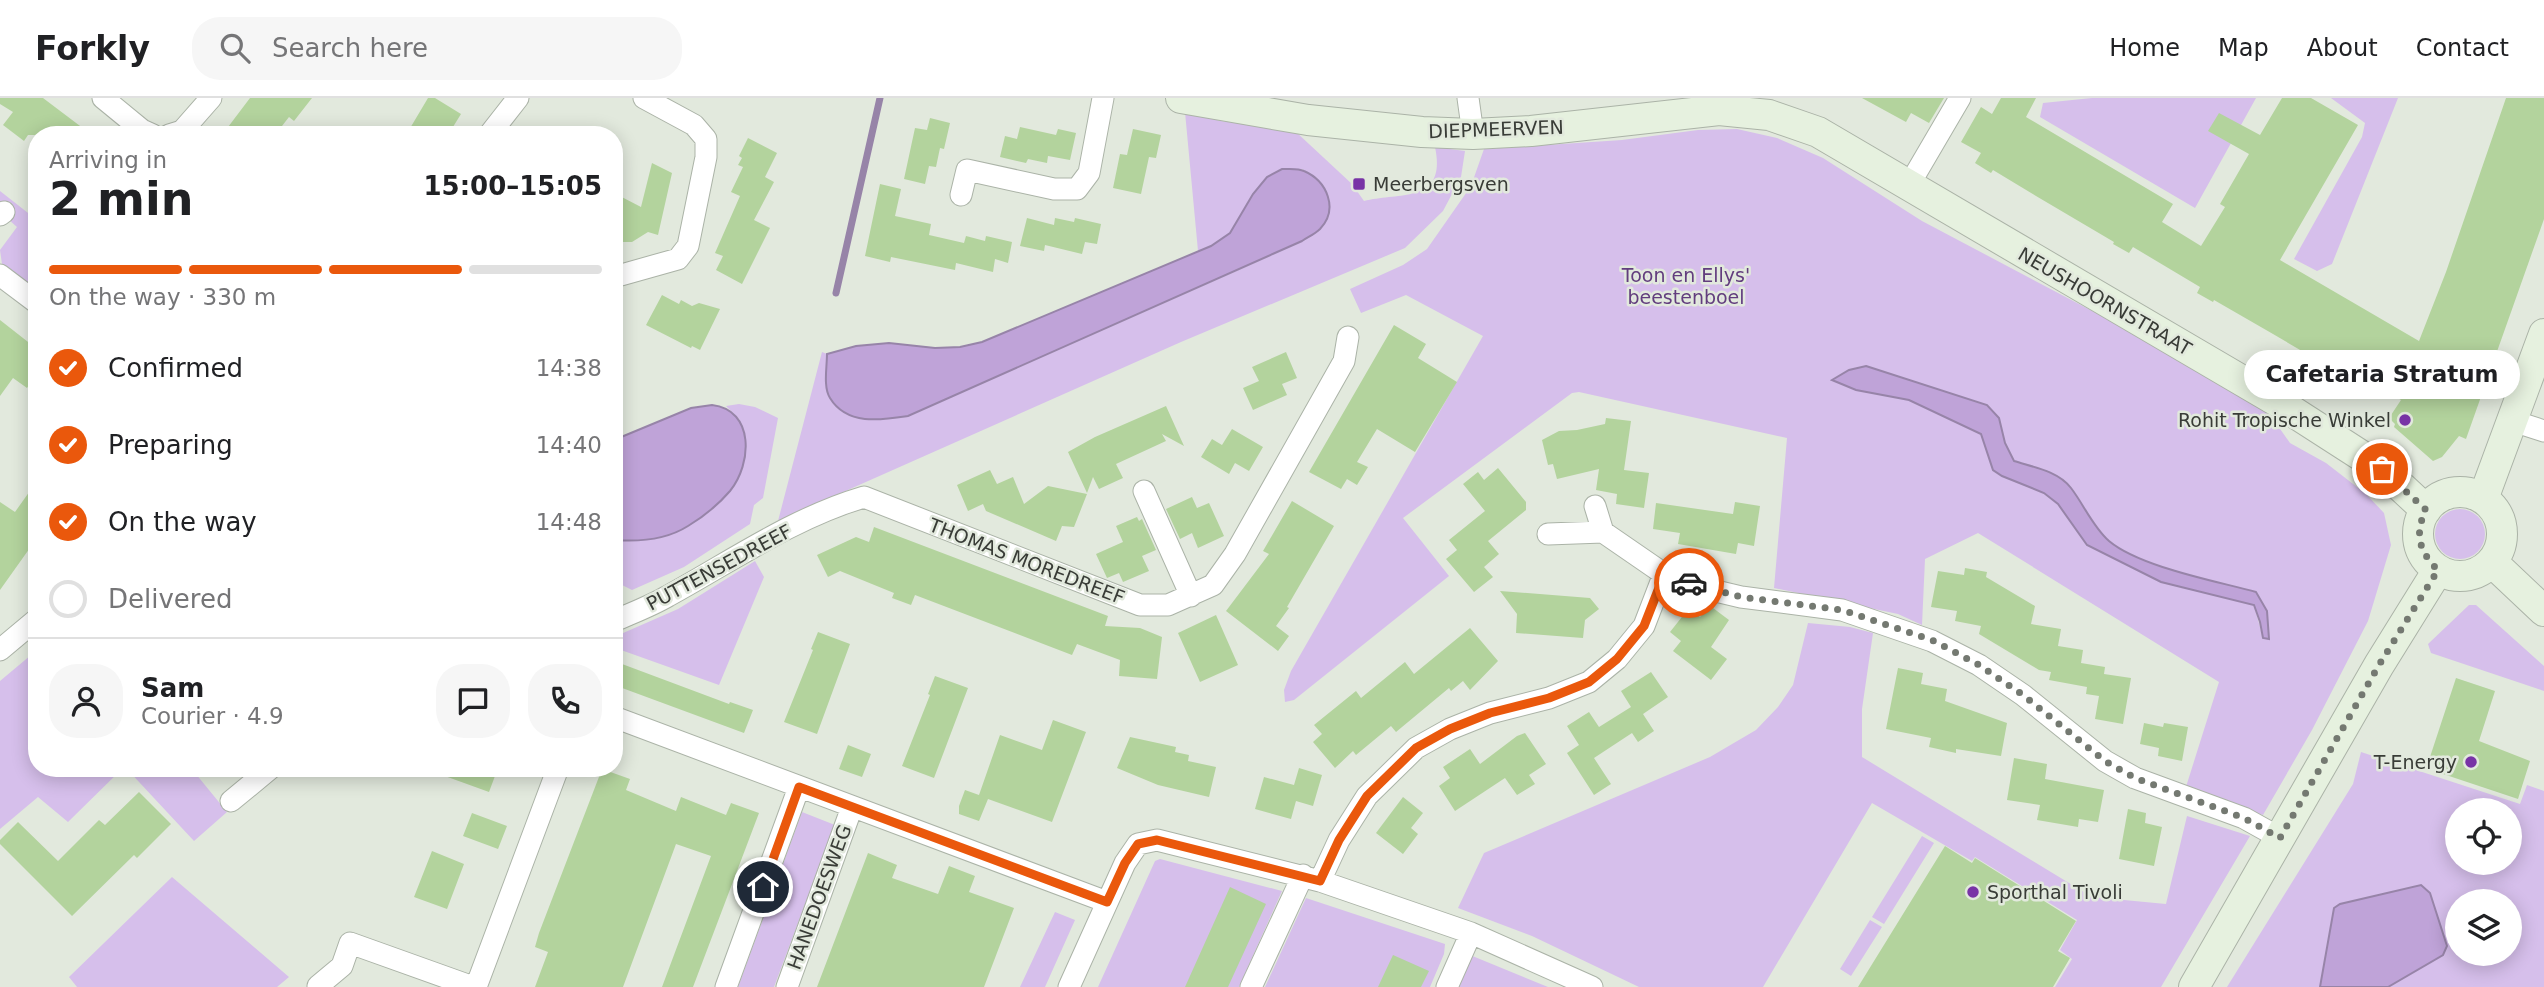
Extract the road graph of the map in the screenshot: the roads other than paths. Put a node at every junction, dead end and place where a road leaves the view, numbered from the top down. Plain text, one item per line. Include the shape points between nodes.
1 (103, 98) edge
2 (211, 98) edge
3 (518, 98) edge
4 (644, 98) edge
5 (1103, 98) edge
6 (1181, 98) edge
7 (1468, 98) edge
8 (1960, 98) edge
9 (667, 103) edge
10 (1768, 106) edge
11 (137, 126) edge
12 (186, 126) edge
13 (496, 126) edge
14 (1473, 134) junction
15 (1909, 185) junction
16 (961, 195) dead end
17 (623, 274) edge
18 (0, 275) edge
19 (28, 296) edge
20 (2544, 334) edge
21 (1348, 337) dead end
22 (2513, 421) junction
23 (2544, 431) edge
24 (1144, 491) dead end
25 (864, 497) joint
26 (2483, 499) junction
27 (1595, 506) dead end
28 (2426, 510) junction
29 (1603, 532) junction
30 (1548, 534) dead end
31 (2492, 562) junction
32 (2438, 570) junction
33 (1664, 575) junction
34 (1191, 596) junction
35 (2544, 611) edge
36 (623, 617) edge
37 (28, 627) edge
38 (0, 650) edge
39 (623, 720) edge
40 (260, 777) edge
41 (555, 777) edge
42 (799, 787) junction
43 (231, 801) dead end
44 (852, 807) junction
45 (2280, 838) junction
46 (1312, 878) junction
47 (1107, 902) junction
48 (1471, 933) junction
49 (318, 986) edge
50 (475, 987) edge
51 (726, 987) edge
52 (787, 987) edge
53 (1069, 987) edge
54 (1251, 987) edge
55 (1447, 987) edge
56 (1592, 987) edge
57 (2194, 987) edge

1 - 11 street
2 - 12 street
3 - 13 street
4 - 9 street
5 - 16 street via 1090,173 1077,189 1054,189 967,170
6 - 14 street, DIEPMEERVEN via 1308,120
7 - 14 street
8 - 15 street
9 - 17 street via 706,139 688,246 678,259
10 - 14 street, DIEPMEERVEN
10 - 15 street, NEUSHOORNSTRAAT
15 - 28 street, NEUSHOORNSTRAAT via 2275,400 2382,469
18 - 19 street
20 - 22 street
21 - 34 street, THOMAS MOREDREEF via 1344,361 1235,554 1213,585
22 - 23 street
22 - 26 street
24 - 34 street
25 - 34 street, THOMAS MOREDREEF via 1140,604 1168,606
25 - 36 street, PUTTENSEDREEF via 761,541
26 - 28 street via 2459,492 2435,500
26 - 31 street via 2494,508 2502,535
27 - 29 street
28 - 32 street via 2418,536 2428,561
29 - 30 street
29 - 33 street
31 - 32 street via 2466,576
31 - 35 street
32 - 45 street
33 - 45 street via 1741,597 1842,610 1932,640 2023,695 2105,761 2135,778 2244,818
33 - 46 street via 1644,626 1617,659 1589,682 1490,713 1416,748 1367,796
37 - 38 street
39 - 42 street
40 - 43 street
41 - 50 street
42 - 44 street
42 - 51 street
44 - 47 street
44 - 52 street, HANEDOESWEG
45 - 57 street
46 - 47 street via 1157,840 1138,844
46 - 48 street
46 - 54 street
47 - 53 street
48 - 55 street
48 - 56 street
49 - 50 street via 342,966 350,943

